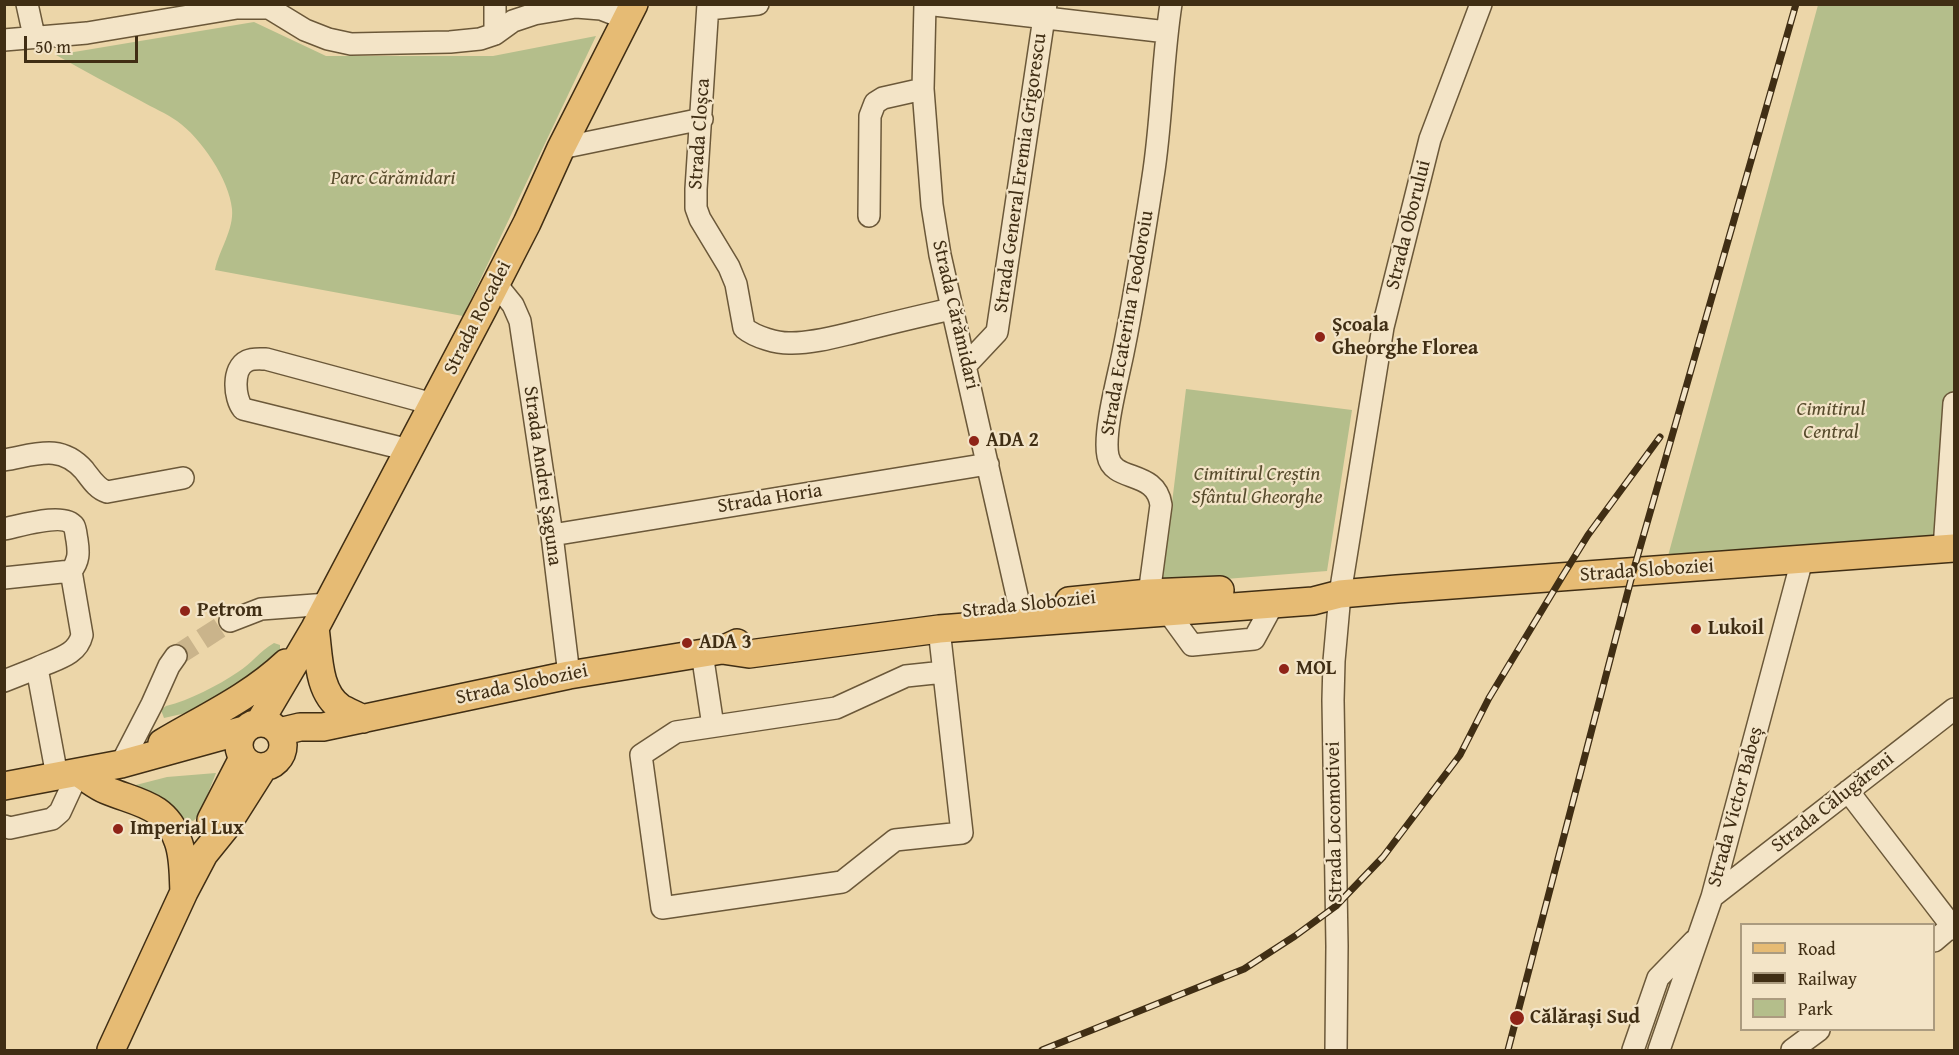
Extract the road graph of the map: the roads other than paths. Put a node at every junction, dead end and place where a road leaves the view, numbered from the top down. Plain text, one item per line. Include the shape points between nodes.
1 (27, 4) edge
2 (495, 4) edge
3 (758, 4) edge
4 (925, 4) edge
5 (1171, 4) edge
6 (1481, 4) edge
7 (269, 6) edge
8 (708, 7) edge
9 (630, 12) edge
10 (1045, 12) edge
11 (1167, 32) junction
12 (495, 34) junction
13 (34, 36) junction
14 (4, 40) edge
15 (923, 89) junction
16 (702, 119) junction
17 (561, 148) junction
18 (869, 216) dead end
19 (496, 284) junction
20 (951, 309) junction
21 (966, 365) junction
22 (1954, 403) edge
23 (434, 404) junction
24 (410, 450) junction
25 (4, 460) edge
26 (988, 464) junction
27 (183, 478) dead end
28 (4, 529) edge
29 (552, 535) junction
30 (1949, 549) edge
31 (1802, 560) junction
32 (71, 571) junction
33 (4, 578) edge
34 (1340, 594) junction
35 (328, 604) junction
36 (1273, 604) junction
37 (1156, 606) junction
38 (1021, 614) junction
39 (230, 621) tunnel mouth
40 (315, 628) junction
41 (939, 629) junction
42 (712, 651) junction
43 (176, 656) tunnel mouth
44 (38, 669) junction
45 (944, 672) junction
46 (569, 675) junction
47 (4, 681) edge
48 (1954, 709) edge
49 (363, 719) junction
50 (713, 726) junction
51 (261, 744) junction
52 (120, 764) junction
53 (68, 775) junction
54 (4, 786) edge
55 (1848, 790) junction
56 (4, 826) edge
57 (184, 892) junction
58 (1712, 897) junction
59 (1954, 926) edge
60 (1698, 936) junction
61 (1935, 940) edge
62 (1816, 1031) edge
63 (111, 1050) edge
64 (1336, 1050) edge
65 (1633, 1050) edge
66 (1659, 1050) edge
67 (1792, 1050) edge

1 - 13 street
2 - 12 street
3 - 8 street
4 - 10 street
4 - 15 street, Strada Cărămidari
5 - 11 street, Strada Ecaterina Teodoroiu
6 - 34 street, Strada Oborului via 1430,139 1383,327
7 - 12 street via 304,30 351,44 450,42
7 - 13 street via 87,33
8 - 16 street, Strada Cloșca
9 - 12 street via 576,7 513,21
9 - 17 main road, Strada Rocadei
10 - 11 street
10 - 21 street, Strada General Eremia Grigorescu via 997,332
11 - 37 street, Strada Ecaterina Teodoroiu via 1154,174 1107,435 1108,459 1115,468 1155,488 1160,497
13 - 14 street
15 - 18 street via 875,103 870,116
15 - 20 street, Strada Cărămidari via 932,205
16 - 17 street
16 - 20 street, Strada Cloșca via 696,208 729,267 742,323 748,331 790,344
17 - 19 main road, Strada Rocadei
19 - 23 main road, Strada Rocadei
19 - 29 street, Strada Andrei Șaguna via 520,321
20 - 21 street, Strada Cărămidari
21 - 26 street, Strada Cărămidari
22 - 30 street
23 - 24 main road, Strada Rocadei
23 - 24 street via 266,359 254,358 239,368 235,393 243,409
24 - 35 main road, Strada Rocadei
25 - 27 street via 51,452 63,455 107,492
26 - 29 street, Strada Horia
26 - 38 street, Strada Cărămidari
28 - 32 street via 57,519 68,521 75,527 78,549 78,563
29 - 46 street, Strada Andrei Șaguna
30 - 31 main road, Strada Sloboziei
31 - 34 main road, Strada Sloboziei
31 - 58 street, Strada Victor Babeș
32 - 33 street
32 - 44 street via 82,635 80,644
34 - 36 main road, Strada Sloboziei
34 - 37 main road, Strada Sloboziei via 1312,586
34 - 64 street, Strada Locomotivei via 1333,690
35 - 39 street via 261,609
35 - 40 main road, Strada Rocadei
36 - 37 main road, Strada Sloboziei
36 - 37 street via 1254,639 1192,645
37 - 38 main road, Strada Sloboziei
38 - 41 main road, Strada Sloboziei
38 - 42 main road, Strada Sloboziei via 880,619 747,639
40 - 49 main road via 320,668 330,696 340,707
40 - 51 main road, Strada Rocadei via 291,702
40 - 52 main road via 270,678 153,749
41 - 42 main road, Strada Sloboziei via 749,654
41 - 45 street
42 - 46 main road, Strada Sloboziei
42 - 50 street
43 - 52 street
44 - 47 street
44 - 53 street
45 - 50 street via 906,676 836,708
45 - 50 street via 962,833 895,840 842,882 662,908 641,755 676,732
46 - 49 main road, Strada Sloboziei
48 - 55 street, Strada Călugăreni
49 - 51 main road, Strada Sloboziei via 300,727
51 - 52 main road, Strada Sloboziei
51 - 57 main road, Strada Rocadei via 212,819 204,854
52 - 53 main road
53 - 54 main road
53 - 56 street via 60,812 52,819
53 - 57 main road via 150,806 163,815 178,841
55 - 58 street, Strada Călugăreni
55 - 59 street
57 - 63 main road, Strada Rocadei
58 - 60 street, Strada Victor Babeș
59 - 61 street
60 - 65 street via 1658,978
60 - 66 street, Strada Victor Babeș
62 - 67 street

